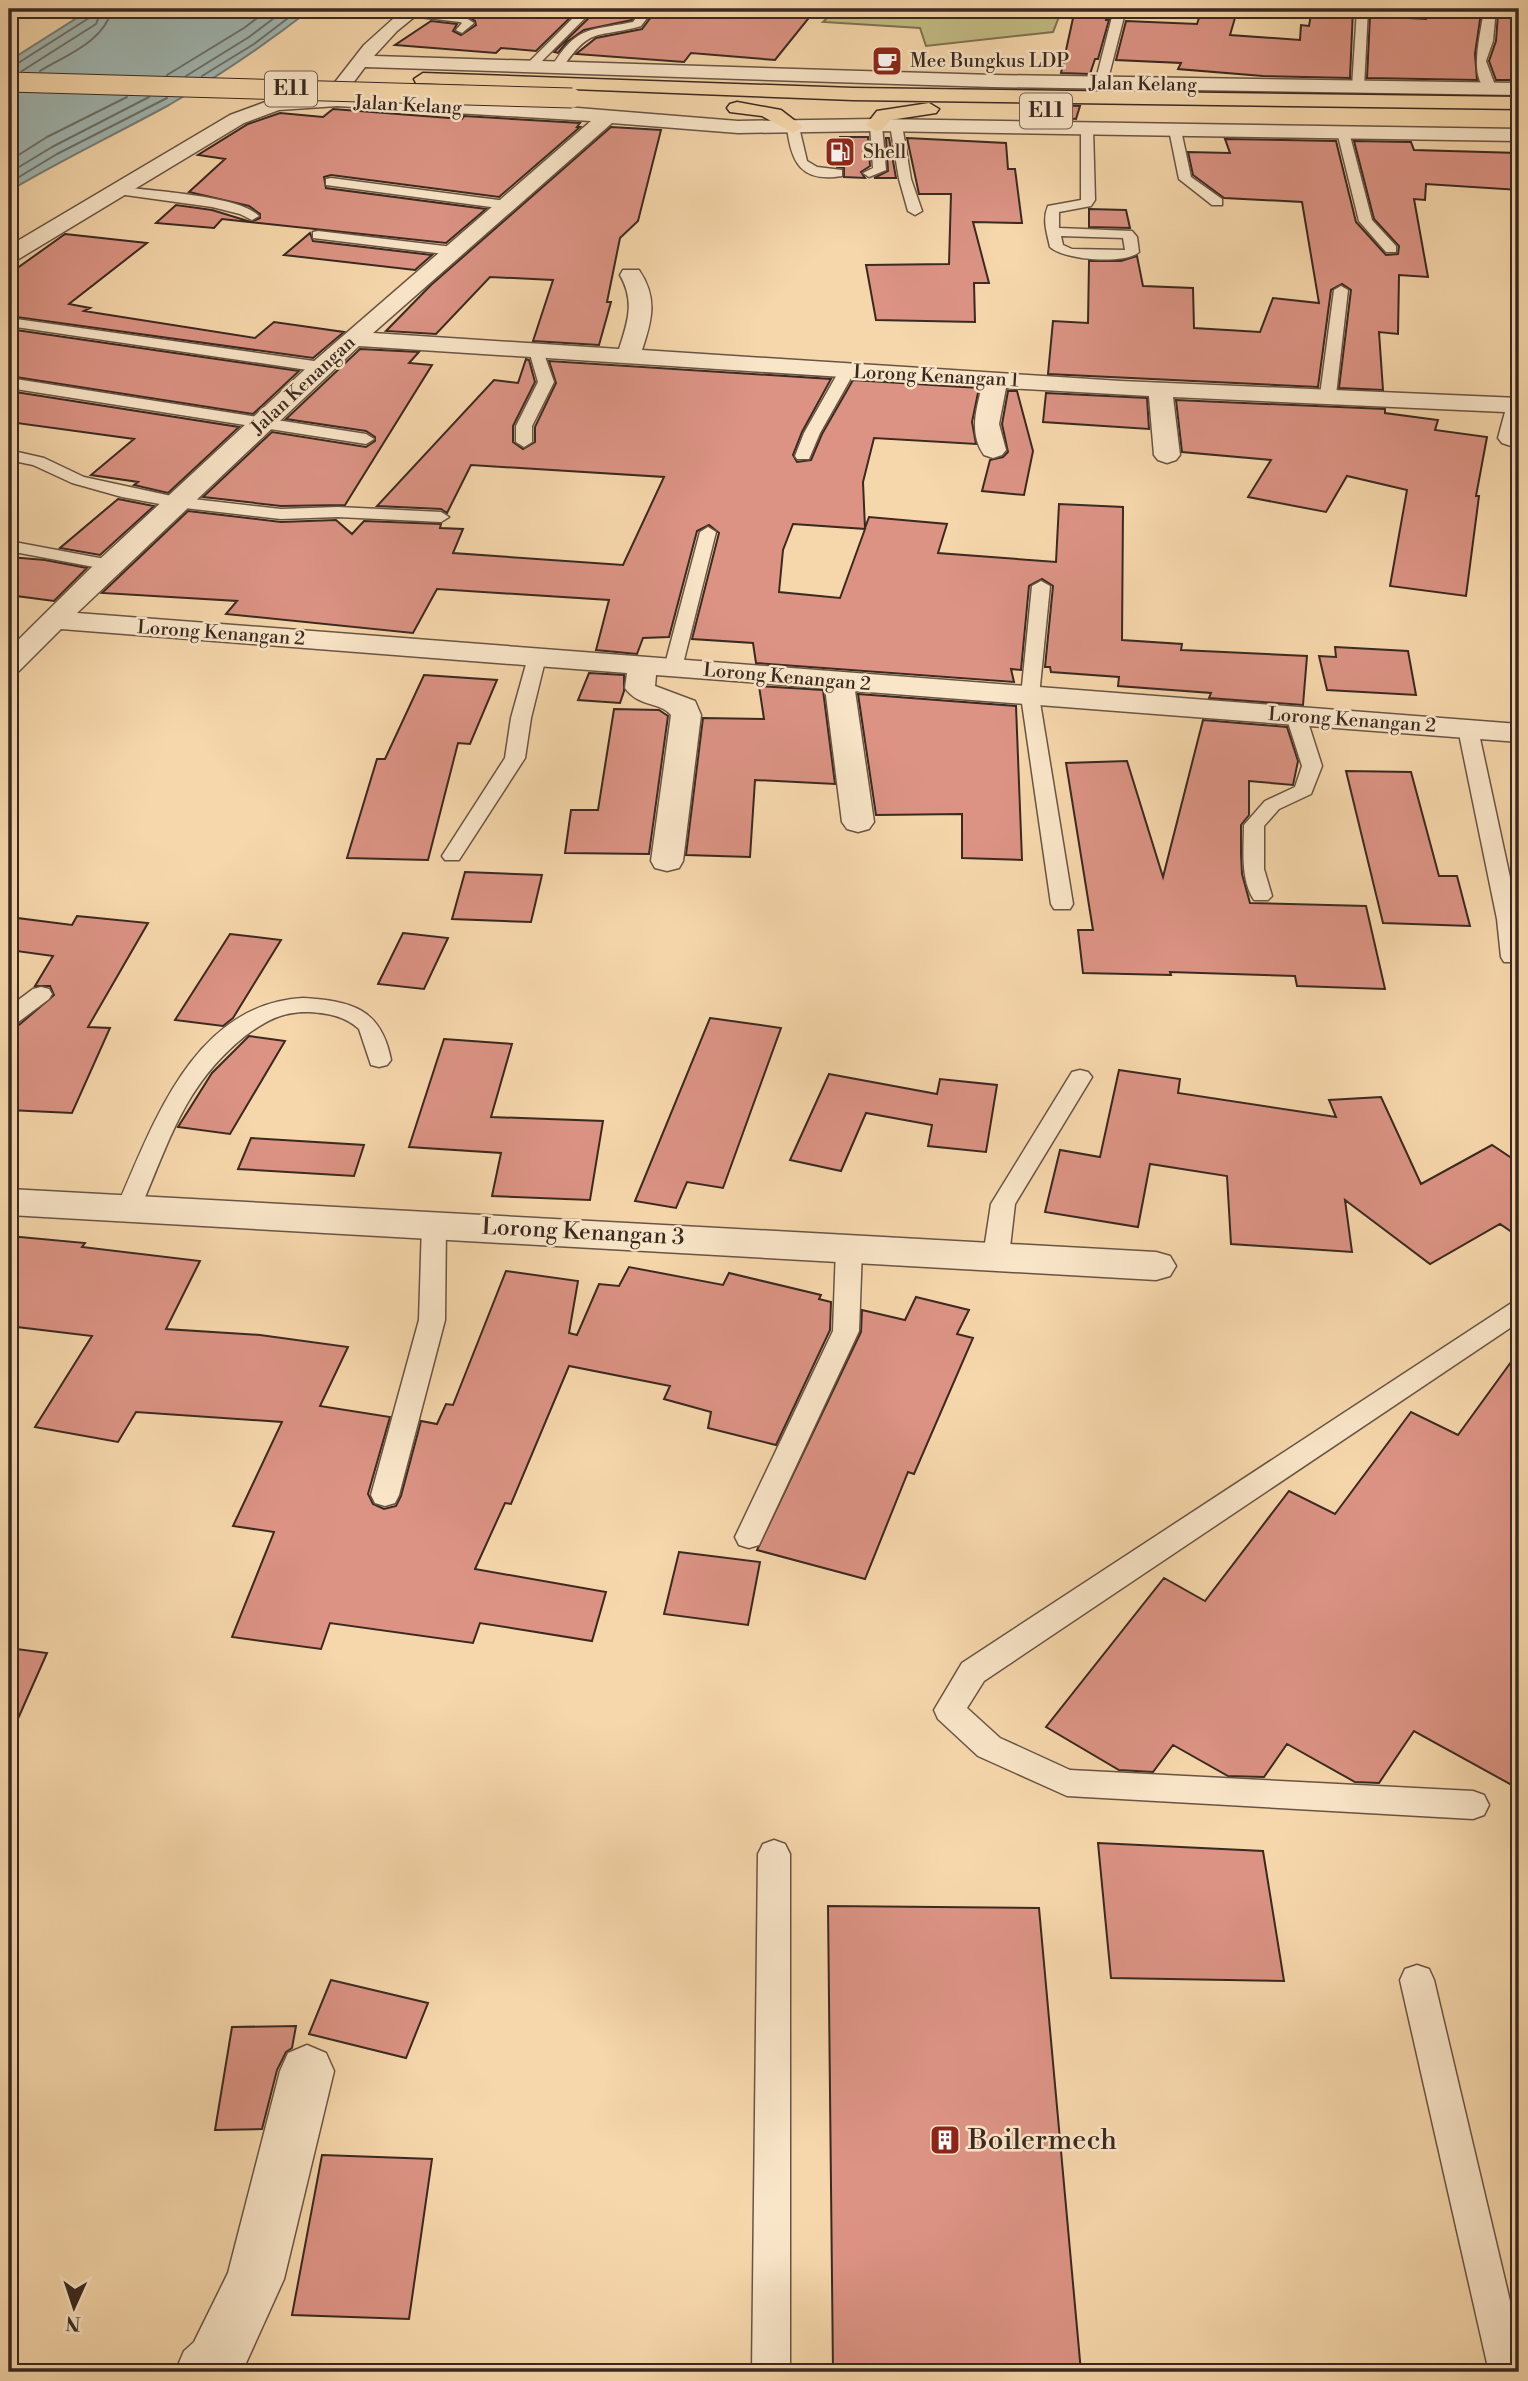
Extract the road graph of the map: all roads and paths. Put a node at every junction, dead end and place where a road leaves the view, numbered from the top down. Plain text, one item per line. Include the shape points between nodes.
1 (648, 9) edge
2 (1362, 9) edge
3 (1490, 9) edge
4 (586, 10) dead end
5 (411, 11) edge
6 (1119, 13) dead end
7 (462, 30) dead end
8 (360, 61) junction
9 (9, 68) edge
10 (557, 68) junction
11 (792, 74) junction
12 (532, 75) junction
13 (9, 82) edge
14 (1101, 83) junction
15 (1358, 87) junction
16 (1490, 88) junction
17 (1519, 89) edge
18 (853, 94) junction
19 (337, 100) junction
20 (683, 103) junction
21 (1519, 103) edge
22 (931, 109) junction
23 (608, 116) junction
24 (1519, 117) edge
25 (886, 125) junction
26 (793, 127) junction
27 (1087, 128) junction
28 (1175, 130) junction
29 (1343, 132) junction
30 (1519, 135) edge
31 (836, 173) dead end
32 (869, 173) dead end
33 (331, 182) dead end
34 (116, 190) junction
35 (1217, 202) dead end
36 (506, 205) junction
37 (915, 211) dead end
38 (252, 216) dead end
39 (1054, 232) junction
40 (318, 235) dead end
41 (1391, 249) dead end
42 (453, 251) junction
43 (9, 255) edge
44 (631, 275) dead end
45 (1340, 290) dead end
46 (9, 322) edge
47 (353, 339) junction
48 (536, 351) junction
49 (628, 357) junction
50 (321, 367) junction
51 (847, 371) junction
52 (996, 380) junction
53 (9, 383) edge
54 (1160, 390) junction
55 (1328, 395) junction
56 (1519, 406) edge
57 (263, 424) junction
58 (1511, 438) dead end
59 (366, 439) dead end
60 (524, 442) dead end
61 (993, 450) dead end
62 (1167, 454) dead end
63 (9, 455) edge
64 (803, 456) dead end
65 (176, 502) junction
66 (440, 517) dead end
67 (708, 531) dead end
68 (9, 546) edge
69 (110, 565) junction
70 (1041, 586) dead end
71 (54, 620) junction
72 (537, 657) junction
73 (9, 664) edge
74 (643, 665) junction
75 (673, 668) junction
76 (839, 681) junction
77 (1030, 696) junction
78 (1296, 716) junction
79 (1468, 729) junction
80 (1519, 733) edge
81 (858, 822) dead end
82 (452, 856) dead end
83 (667, 861) dead end
84 (1261, 897) dead end
85 (1062, 904) dead end
86 (1512, 957) dead end
87 (41, 994) dead end
88 (9, 1018) edge
89 (379, 1060) dead end
90 (1080, 1077) dead end
91 (9, 1202) edge
92 (128, 1209) junction
93 (434, 1224) junction
94 (849, 1248) junction
95 (996, 1256) junction
96 (1156, 1266) dead end
97 (1519, 1310) edge
98 (385, 1495) dead end
99 (749, 1537) dead end
100 (1473, 1805) dead end
101 (774, 1854) dead end
102 (1417, 1980) dead end
103 (307, 2071) dead end
104 (205, 2372) edge
105 (771, 2372) edge
106 (1508, 2372) edge

1 - 10 lane via 638,24 587,34 567,50
2 - 15 lane
3 - 16 lane via 1480,61
4 - 12 lane
5 - 7 lane via 463,19 468,23
5 - 8 street
6 - 14 lane
8 - 12 street, Jalan Kelang
8 - 19 street, Jalan Kelang via 334,96
9 - 12 highway, E11
10 - 11 street, Jalan Kelang
10 - 12 street, Jalan Kelang
11 - 12 highway via 763,85
11 - 14 street, Jalan Kelang
11 - 18 highway
12 - 18 highway, E11
13 - 20 highway, E11, bridge
14 - 15 street, Jalan Kelang
15 - 16 street, Jalan Kelang
16 - 17 street, Jalan Kelang
18 - 21 highway, E11
19 - 23 street, Jalan Kelang
19 - 34 street via 261,108
20 - 22 highway, E11
20 - 26 highway via 765,110
22 - 24 highway, E11
22 - 25 highway via 884,115
23 - 26 street, Jalan Kelang
23 - 36 street, Jalan Kenangan
25 - 26 street, Jalan Kelang
25 - 27 street, Jalan Kelang
25 - 32 lane via 880,170
25 - 37 lane
26 - 31 lane via 802,166
27 - 28 street, Jalan Kelang
27 - 39 lane via 1088,200 1054,209 1050,216
28 - 29 street, Jalan Kelang
28 - 35 lane via 1185,179
29 - 30 street, Jalan Kelang
29 - 41 lane via 1366,221
33 - 36 lane
34 - 38 lane via 228,205
34 - 43 street
36 - 42 street, Jalan Kenangan
39 - 39 lane via 1060,251 1132,252 1127,234
40 - 42 lane
42 - 47 street, Jalan Kenangan
44 - 49 street via 644,304
45 - 55 lane
46 - 50 lane
47 - 48 street, Lorong Kenangan 1
47 - 50 street, Jalan Kenangan
48 - 49 street, Lorong Kenangan 1
48 - 60 lane via 546,382 523,426
49 - 51 street, Lorong Kenangan 1
50 - 57 street, Jalan Kenangan
51 - 52 street, Lorong Kenangan 1
51 - 64 lane
52 - 54 street, Lorong Kenangan 1
52 - 61 street via 985,424
53 - 57 lane
54 - 55 street, Lorong Kenangan 1
54 - 62 street
55 - 56 street, Lorong Kenangan 1
56 - 58 street
57 - 59 lane
57 - 65 street, Jalan Kenangan
63 - 65 lane via 38,461 78,480
65 - 66 lane via 281,514
65 - 69 street, Jalan Kenangan
67 - 75 lane
68 - 69 lane
69 - 71 street, Jalan Kenangan
70 - 77 lane
71 - 72 street, Lorong Kenangan 2
71 - 73 street, Jalan Kenangan
72 - 74 street, Lorong Kenangan 2
72 - 82 lane via 515,758
74 - 75 street, Lorong Kenangan 2
74 - 83 street via 640,688 653,697 677,702 685,715
75 - 76 street, Lorong Kenangan 2
76 - 77 street, Lorong Kenangan 2
76 - 81 street
77 - 78 street, Lorong Kenangan 2
77 - 85 lane
78 - 79 street, Lorong Kenangan 2
78 - 84 lane via 1312,766 1304,790 1272,805 1254,825 1254,869
79 - 80 street, Lorong Kenangan 2
79 - 86 lane
87 - 88 lane
89 - 92 lane via 371,1027 356,1014 296,1004 266,1011 196,1069 176,1100
90 - 95 lane via 1003,1204
91 - 92 street, Lorong Kenangan 3
92 - 93 street, Lorong Kenangan 3
93 - 94 street, Lorong Kenangan 3
93 - 98 lane via 432,1321
94 - 95 street, Lorong Kenangan 3
94 - 99 lane via 846,1331
95 - 96 street, Lorong Kenangan 3
97 - 100 lane via 973,1672 949,1710 989,1747 1067,1783
101 - 105 lane
102 - 106 lane
103 - 104 street via 254,2279 215,2363

